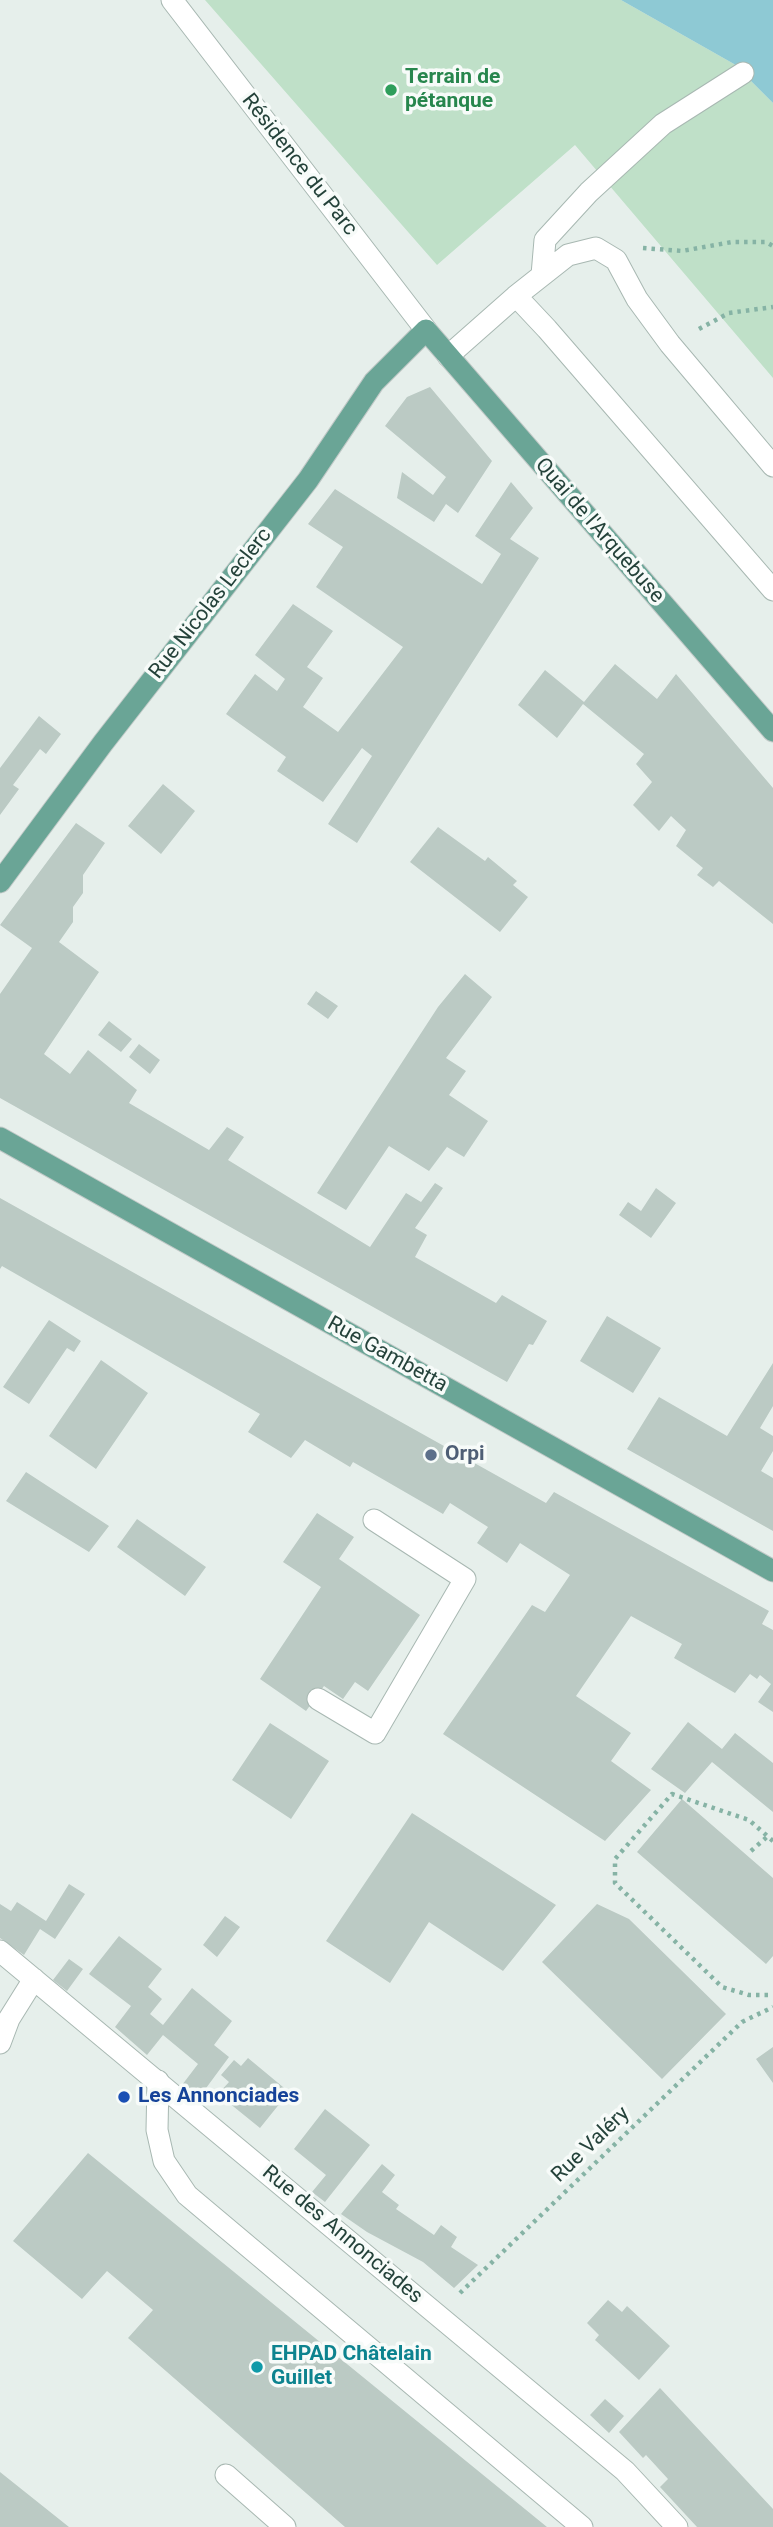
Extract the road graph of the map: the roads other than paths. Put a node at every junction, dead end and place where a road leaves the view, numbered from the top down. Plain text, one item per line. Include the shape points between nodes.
1 (172, 0) edge
2 (743, 74) dead end
3 (542, 275) junction
4 (516, 296) junction
5 (426, 330) junction
6 (448, 356) junction
7 (773, 466) edge
8 (773, 590) edge
9 (773, 731) edge
10 (0, 882) edge
11 (0, 1138) edge
12 (374, 1520) dead end
13 (773, 1571) edge
14 (318, 1699) dead end
15 (0, 1951) edge
16 (33, 1979) junction
17 (0, 2043) edge
18 (158, 2081) junction
19 (226, 2475) dead end
20 (285, 2527) edge
21 (582, 2527) edge
22 (677, 2527) edge

1 - 5 street, Résidence du Parc
2 - 3 street via 663,124 589,192 545,240
3 - 4 street
3 - 7 street via 568,256 596,248 616,260 670,344
4 - 6 street
4 - 8 street
5 - 6 main road, Quai de l'Arquebuse
5 - 10 main road, Rue Nicolas Leclerc via 373,382 308,480
6 - 9 main road, Quai de l'Arquebuse
11 - 13 main road, Rue Gambetta
12 - 14 street via 465,1578 375,1732
15 - 16 street, Rue des Annonciades
16 - 17 street
16 - 18 street, Rue des Annonciades
18 - 21 street via 156,2130 164,2161 187,2195
18 - 22 street, Rue des Annonciades via 625,2471
19 - 20 street

